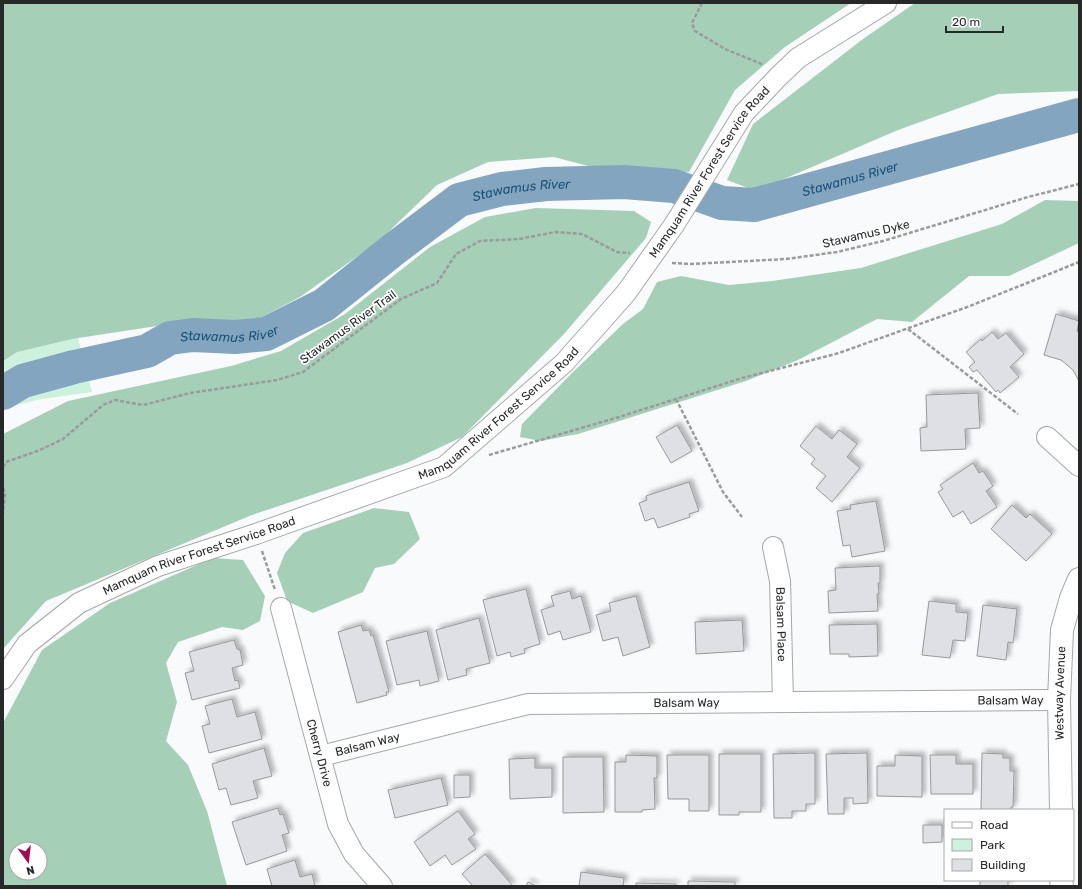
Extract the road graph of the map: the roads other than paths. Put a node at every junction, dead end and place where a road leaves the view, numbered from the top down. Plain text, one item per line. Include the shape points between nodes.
1 (886, 3) edge
2 (1047, 437) dead end
3 (1079, 466) edge
4 (773, 547) dead end
5 (1079, 579) edge
6 (281, 608) road end
7 (3, 679) edge
8 (1059, 700) junction
9 (783, 702) junction
10 (321, 756) junction
11 (1061, 809) edge
12 (382, 886) edge

1 - 7 street, Mamquam River Forest Service Road via 798,58 778,77 744,113 626,294 564,363 444,467 158,566 79,603 27,644
2 - 3 street
4 - 9 street, Balsam Place via 780,581
5 - 8 street, Westway Avenue via 1062,630
6 - 10 street, Cherry Drive
8 - 9 street, Balsam Way
8 - 11 street, Westway Avenue
9 - 10 street, Balsam Way via 528,704
10 - 12 street, Cherry Drive via 338,824 354,854

